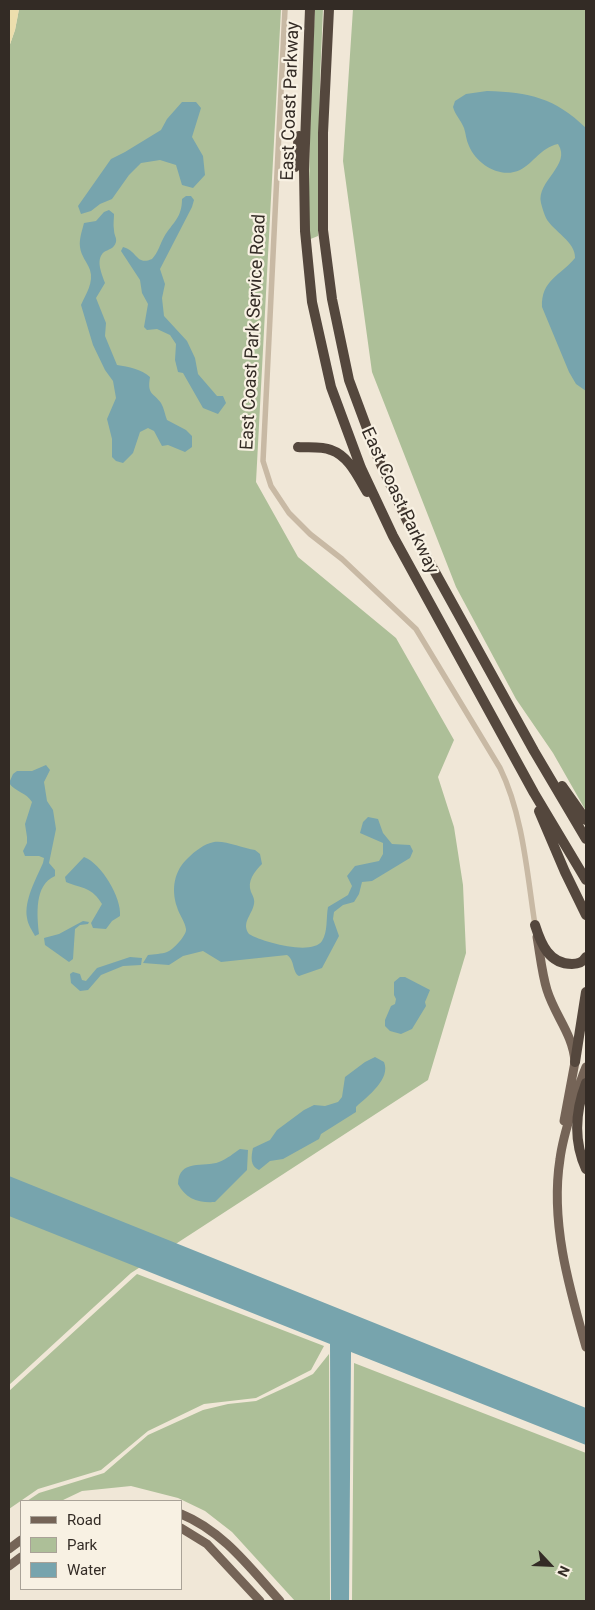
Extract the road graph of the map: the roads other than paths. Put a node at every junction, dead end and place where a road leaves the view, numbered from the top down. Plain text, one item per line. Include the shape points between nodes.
1 (284, 9) edge
2 (310, 9) edge
3 (329, 9) edge
4 (306, 87) junction
5 (295, 167) dead end
6 (298, 447) dead end
7 (393, 536) junction
8 (546, 772) junction
9 (534, 793) junction
10 (586, 820) edge
11 (586, 839) edge
12 (586, 880) edge
13 (586, 915) edge
14 (535, 925) junction
15 (586, 957) edge
16 (586, 992) edge
17 (575, 1062) junction
18 (586, 1067) edge
19 (586, 1083) edge
20 (560, 1158) junction
21 (586, 1169) edge
22 (586, 1347) edge
23 (182, 1515) edge
24 (182, 1529) edge
25 (20, 1541) edge
26 (9, 1549) edge
27 (20, 1558) edge
28 (9, 1566) edge
29 (260, 1601) edge
30 (280, 1601) edge

1 - 14 street, East Coast Park Service Road via 263,461 271,486 289,513 342,558 416,629 500,768 515,806
2 - 4 highway, East Coast Parkway
3 - 8 highway, East Coast Parkway via 323,133 324,230 332,299 349,380 378,458 409,525
4 - 5 highway
4 - 7 highway, East Coast Parkway via 304,231 312,302 331,387
6 - 7 highway via 331,450 346,460
7 - 9 highway, East Coast Parkway
8 - 10 highway via 563,788
8 - 11 highway, East Coast Parkway
9 - 12 highway, East Coast Parkway
9 - 13 highway via 544,823
14 - 15 highway via 542,945 553,958 570,964 580,963
14 - 17 main road via 547,990 573,1044
16 - 17 highway
17 - 20 main road
18 - 20 main road
19 - 21 highway via 577,1111 576,1128
20 - 22 main road via 560,1236
23 - 30 main road via 225,1541
24 - 29 main road via 207,1544
25 - 26 main road
27 - 28 main road

